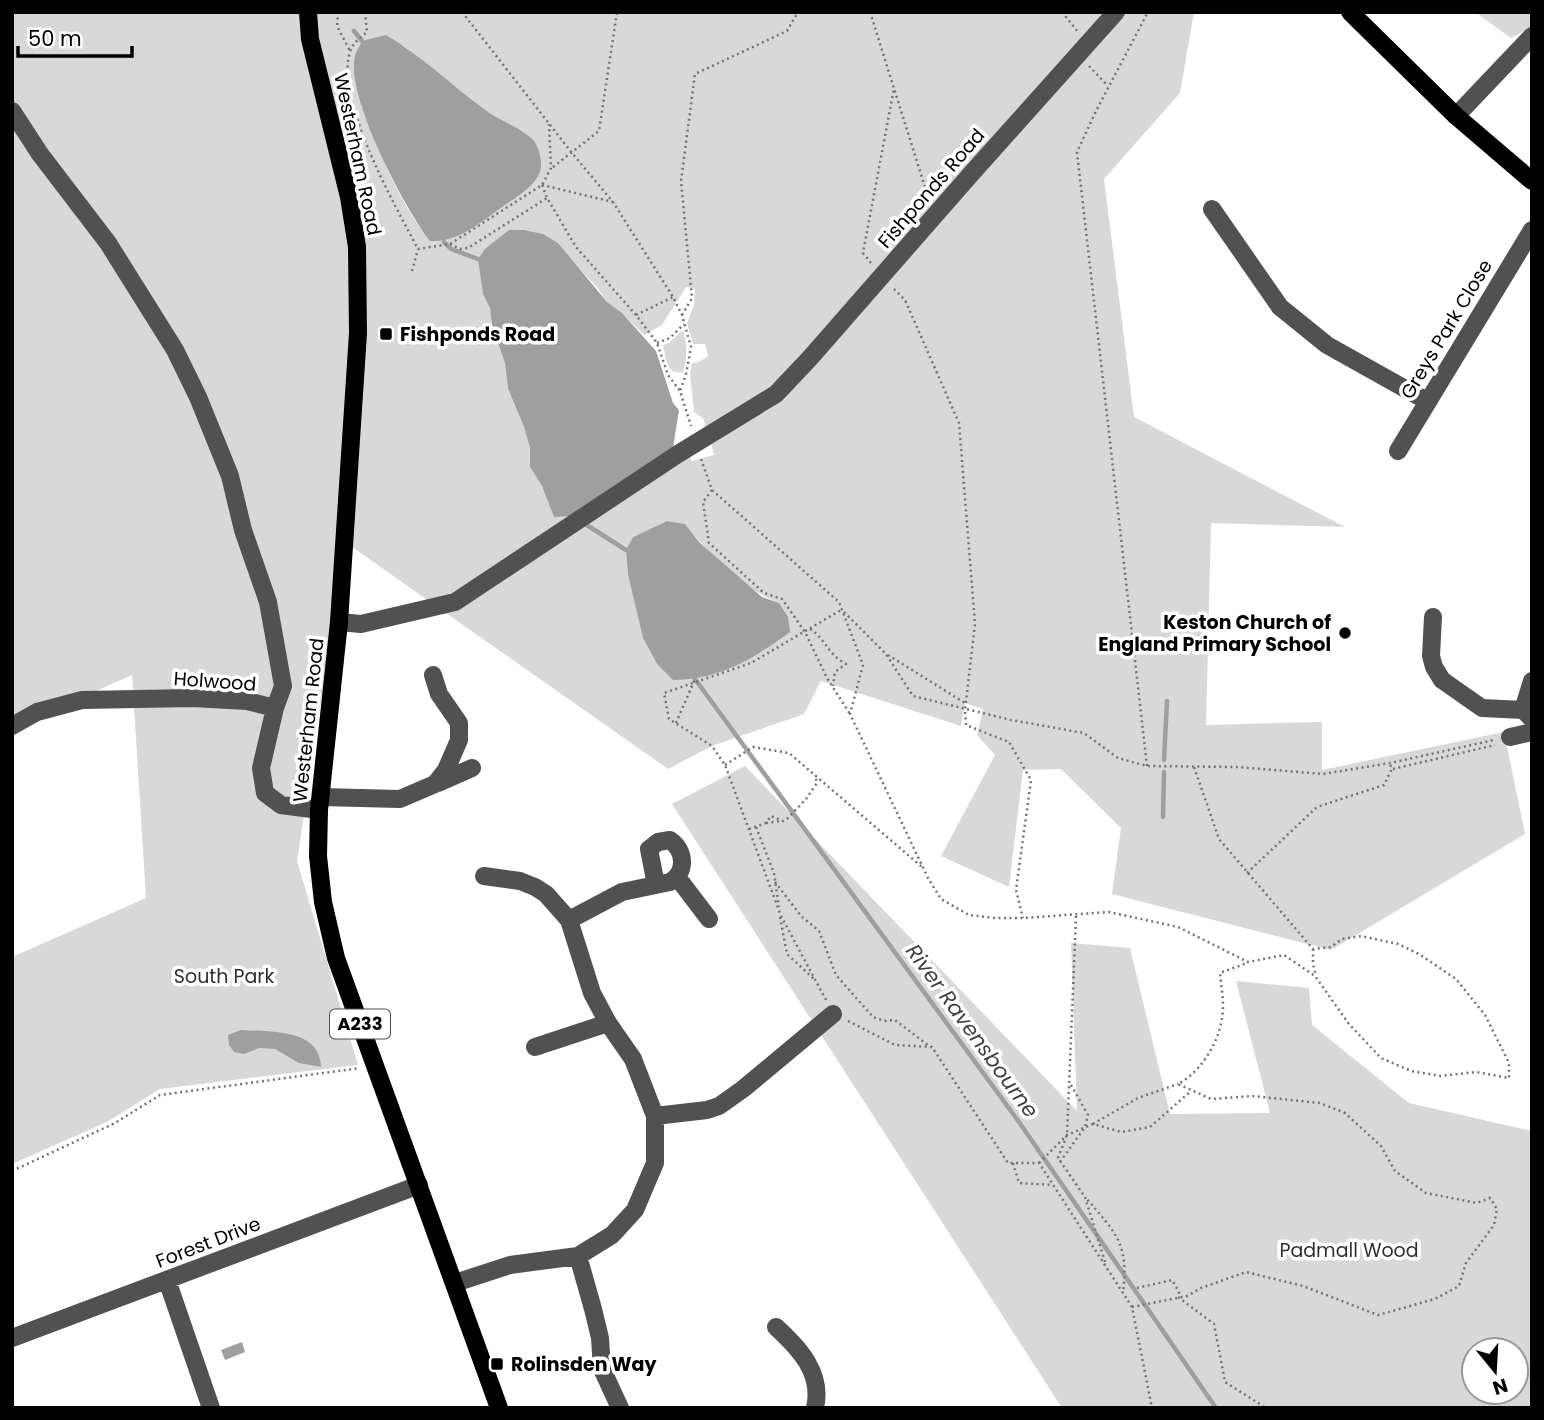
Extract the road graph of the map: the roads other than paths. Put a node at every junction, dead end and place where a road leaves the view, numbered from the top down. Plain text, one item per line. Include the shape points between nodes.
1 (307, 12) edge
2 (1116, 12) edge
3 (1350, 12) edge
4 (1532, 36) edge
5 (12, 111) edge
6 (1456, 116) junction
7 (1532, 181) edge
8 (1212, 209) dead end
9 (1532, 230) edge
10 (1427, 401) junction
11 (1398, 451) dead end
12 (1433, 617) dead end
13 (339, 622) junction
14 (433, 675) dead end
15 (1532, 681) edge
16 (275, 708) junction
17 (1527, 715) edge
18 (12, 726) edge
19 (1532, 732) edge
20 (1510, 737) road end
21 (472, 768) dead end
22 (435, 784) junction
23 (320, 803) junction
24 (484, 876) dead end
25 (709, 919) dead end
26 (569, 920) junction
27 (833, 1014) road end
28 (608, 1023) junction
29 (535, 1047) dead end
30 (655, 1116) junction
31 (418, 1185) junction
32 (578, 1256) junction
33 (167, 1280) junction
34 (455, 1283) junction
35 (776, 1327) dead end
36 (12, 1338) edge
37 (211, 1408) edge
38 (499, 1408) edge
39 (620, 1408) edge
40 (815, 1408) edge

1 - 13 main road, Westerham Road / A233 via 357,247 358,333
2 - 13 street, Fishponds Road via 776,394 455,602 361,624
3 - 6 main road
4 - 6 street
5 - 16 street via 108,243 175,350 198,397 230,477 268,602 283,686
6 - 7 main road
8 - 10 street via 1280,307 1327,345
9 - 10 street, Greys Park Close
10 - 11 street, Greys Park Close
12 - 17 street via 1431,656 1442,680 1482,708
13 - 23 main road, Westerham Road / A233
14 - 22 street via 439,694 459,723 459,740
15 - 17 street
16 - 18 street, Holwood via 247,701 193,698 82,700 37,712
16 - 23 street, Holwood via 261,768 265,793 281,806
19 - 20 street
21 - 22 street, Holwood
22 - 23 street, Holwood via 400,799
23 - 31 main road, Westerham Road / A233 via 318,856 336,958
24 - 26 street via 535,887
25 - 26 street via 668,881 622,892
26 - 28 street via 592,993
27 - 30 street via 719,1105
28 - 29 street
28 - 30 street via 633,1059
30 - 32 street via 655,1163 635,1210 612,1235
31 - 33 street, Forest Drive
31 - 34 main road, Westerham Road / A233
32 - 34 street via 510,1265
32 - 39 street via 596,1319 602,1369
33 - 36 street, Forest Drive
33 - 37 street
34 - 38 main road, Westerham Road / A233
35 - 40 street via 809,1364 815,1382

